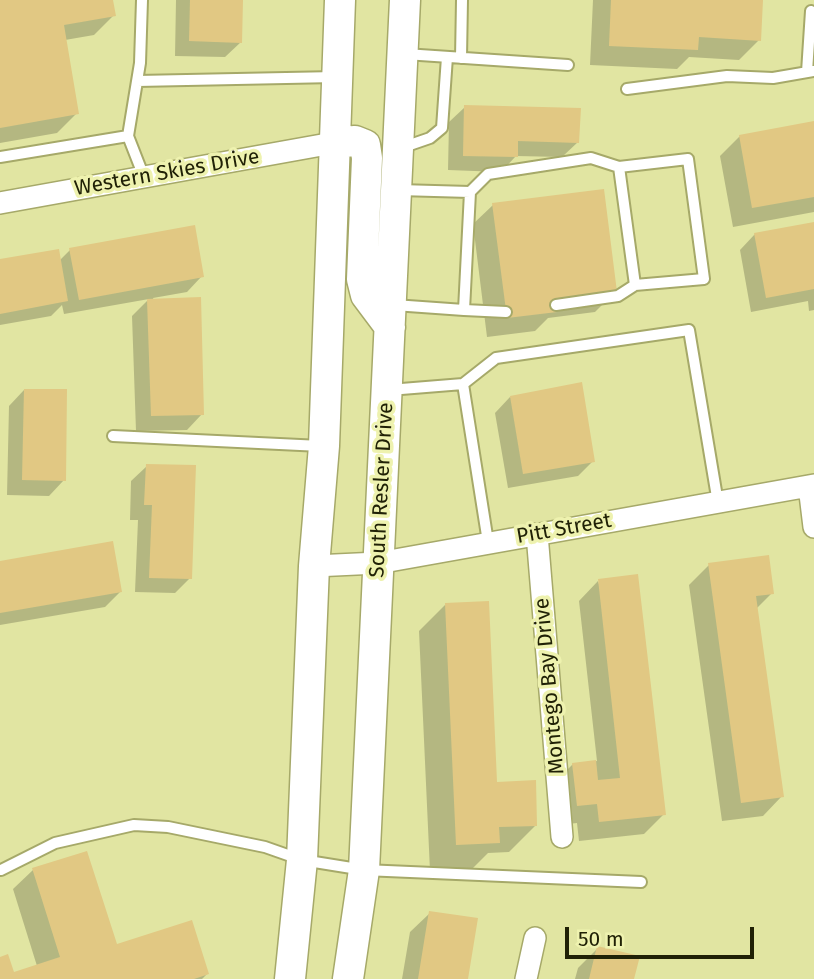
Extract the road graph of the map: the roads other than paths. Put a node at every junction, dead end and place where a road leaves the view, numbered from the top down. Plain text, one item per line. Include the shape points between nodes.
1 (142, 0) edge
2 (340, 0) edge
3 (405, 0) edge
4 (463, 0) edge
5 (812, 7) edge
6 (402, 54) junction
7 (447, 57) junction
8 (461, 58) junction
9 (568, 65) dead end
10 (811, 71) edge
11 (336, 77) junction
12 (136, 81) junction
13 (627, 89) dead end
14 (128, 136) junction
15 (333, 143) junction
16 (398, 148) junction
17 (0, 157) edge
18 (619, 167) junction
19 (144, 177) junction
20 (396, 190) junction
21 (470, 192) junction
22 (0, 203) edge
23 (635, 285) junction
24 (556, 304) dead end
25 (464, 310) junction
26 (506, 312) dead end
27 (390, 316) junction
28 (463, 384) junction
29 (386, 391) junction
30 (113, 436) dead end
31 (324, 446) junction
32 (811, 486) edge
33 (718, 503) junction
34 (814, 527) edge
35 (537, 534) junction
36 (488, 542) junction
37 (378, 563) junction
38 (314, 566) junction
39 (562, 838) dead end
40 (302, 860) junction
41 (1, 870) edge
42 (364, 870) junction
43 (641, 882) dead end
44 (536, 938) dead end
45 (290, 979) edge
46 (348, 979) edge
47 (526, 979) edge

1 - 12 lane
2 - 11 main road
3 - 6 main road, South Resler Drive
4 - 8 lane
5 - 10 lane
6 - 7 lane
6 - 16 main road, South Resler Drive
7 - 8 lane
7 - 16 lane via 442,128 430,138
8 - 9 lane
10 - 13 lane
11 - 12 lane
11 - 15 main road
12 - 14 lane
14 - 17 lane
14 - 19 lane
15 - 19 street, Western Skies Drive
15 - 27 main road via 365,145 362,279 366,295
15 - 31 main road
16 - 20 main road, South Resler Drive
18 - 21 lane via 591,158 488,174
18 - 23 lane
18 - 23 lane via 688,159 704,279
19 - 22 street, Western Skies Drive
20 - 21 lane
20 - 27 main road, South Resler Drive
21 - 25 lane
23 - 24 lane via 618,296
25 - 26 lane
25 - 27 lane
27 - 29 main road, South Resler Drive
28 - 29 lane
28 - 33 lane via 496,358 689,330
28 - 36 lane
29 - 37 main road, South Resler Drive
30 - 31 lane
31 - 38 main road
32 - 33 street, Pitt Street
32 - 34 street
33 - 35 street, Pitt Street
35 - 36 street, Pitt Street
35 - 39 street, Montego Bay Drive
36 - 37 street, Pitt Street
37 - 38 street, Pitt Street
37 - 42 main road, South Resler Drive
38 - 40 main road
40 - 41 lane via 180,829 134,825 55,843
40 - 42 lane
40 - 45 main road
42 - 43 lane
42 - 46 main road, South Resler Drive
44 - 47 street

